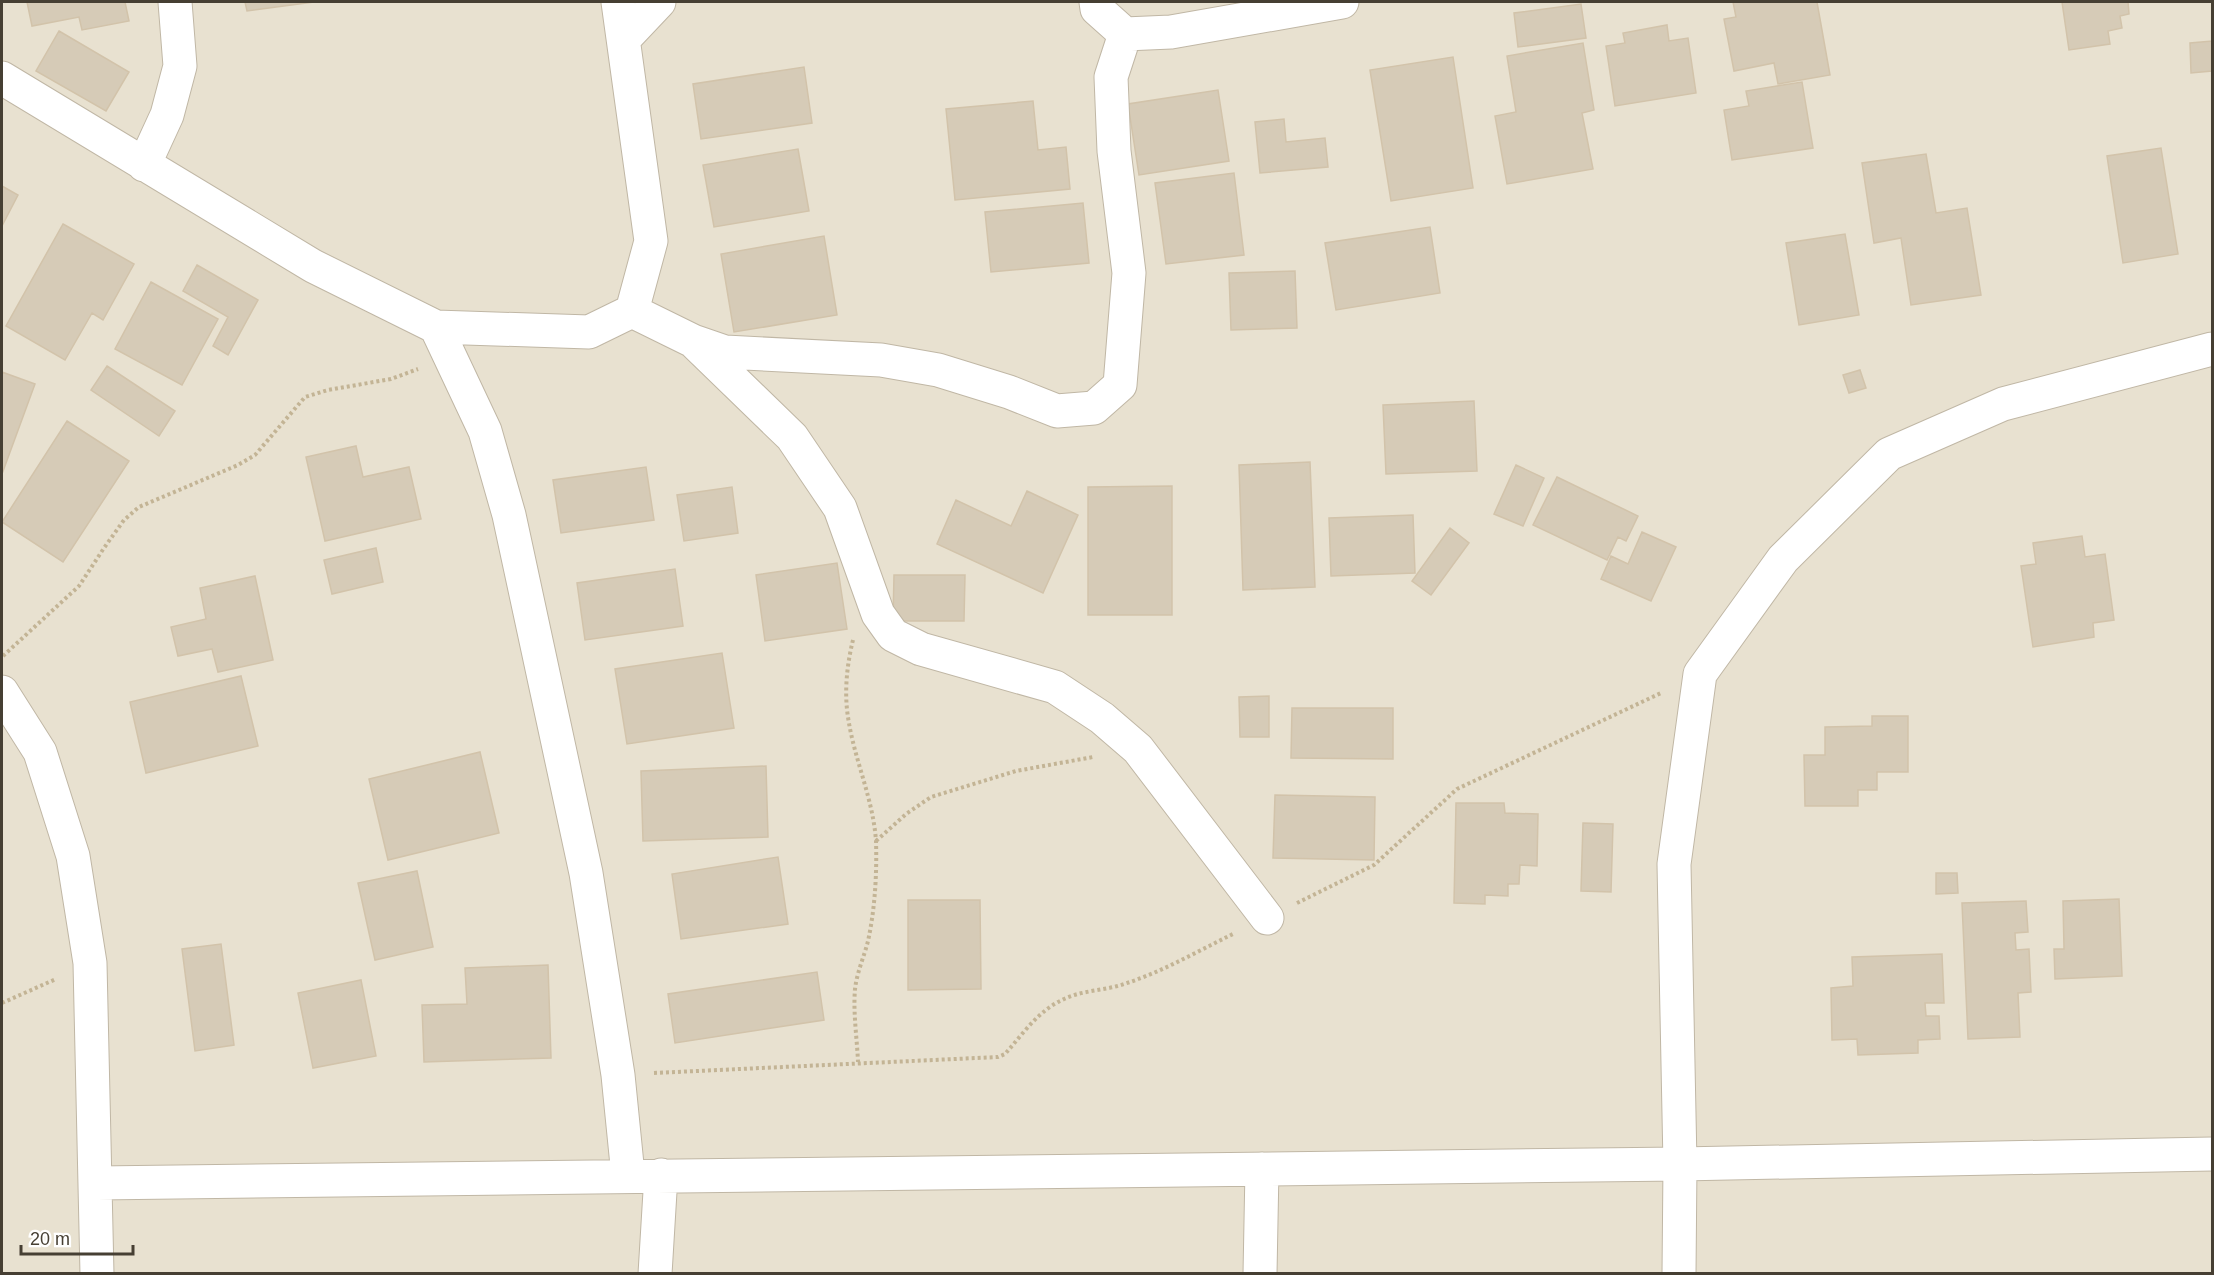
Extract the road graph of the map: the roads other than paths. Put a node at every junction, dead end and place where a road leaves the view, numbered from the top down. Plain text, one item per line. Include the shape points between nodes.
1 (175, 2) edge
2 (618, 2) edge
3 (658, 2) edge
4 (1096, 2) edge
5 (1341, 2) edge
6 (1125, 34) junction
7 (624, 39) junction
8 (2, 78) edge
9 (144, 165) junction
10 (632, 311) junction
11 (443, 341) junction
12 (693, 341) junction
13 (2212, 349) edge
14 (2, 692) edge
15 (1266, 918) road end
16 (2212, 1154) edge
17 (1680, 1164) junction
18 (1262, 1169) junction
19 (628, 1175) junction
20 (661, 1175) junction
21 (96, 1183) junction
22 (97, 1274) edge
23 (655, 1274) edge
24 (1260, 1274) edge
25 (1679, 1274) edge

1 - 9 street via 180,66 167,115
2 - 7 street
3 - 7 street
4 - 6 street via 1097,9
5 - 6 street via 1171,32
6 - 12 street via 1111,77 1114,151 1129,273 1119,385 1094,408 1057,411 938,370 881,360 725,352
7 - 10 street via 651,241
8 - 9 street
9 - 11 street
10 - 11 street via 589,332
10 - 12 street
11 - 19 street via 485,431 509,515 586,873 618,1075
12 - 15 street via 792,436 840,508 878,614 893,635 921,648 1055,687 1102,718 1138,749
13 - 17 street via 2003,404 1889,454 1783,559 1700,674 1674,864
14 - 21 street via 40,752 73,856 90,963
16 - 17 street
17 - 18 street
17 - 25 street
18 - 20 street
18 - 24 street
19 - 20 street
19 - 21 street
20 - 23 street
21 - 22 street

